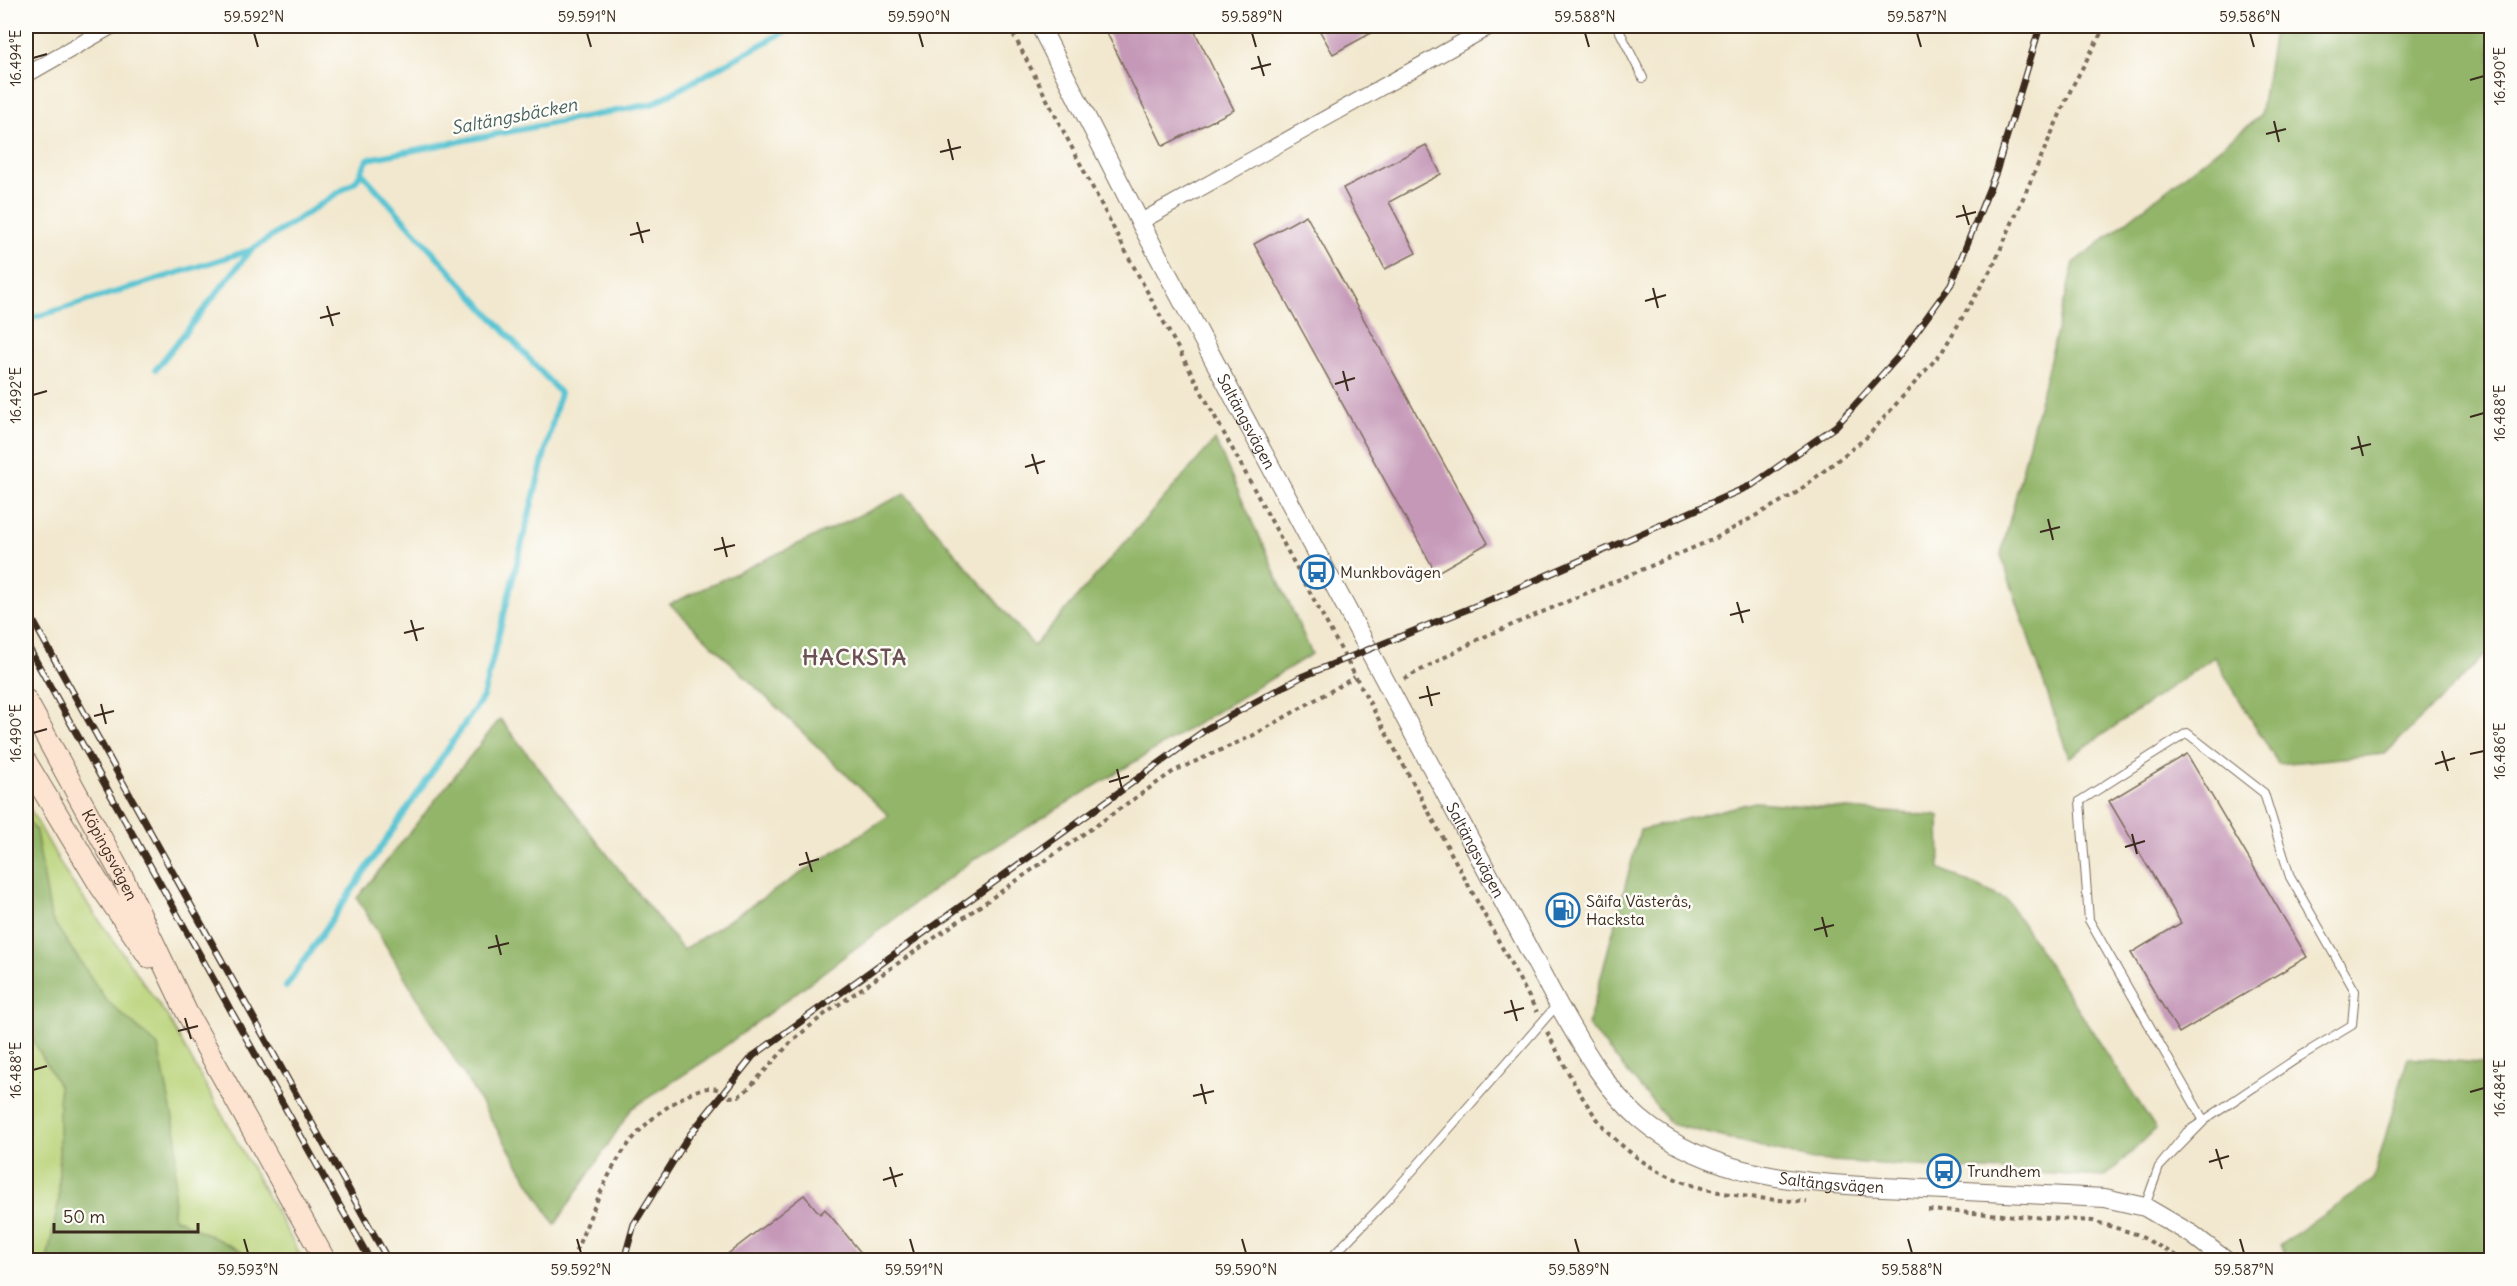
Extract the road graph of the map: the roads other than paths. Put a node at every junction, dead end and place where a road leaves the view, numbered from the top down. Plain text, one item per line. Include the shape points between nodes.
1 (112, 26) edge
2 (1040, 26) edge
3 (1491, 26) edge
4 (1617, 26) edge
5 (26, 75) edge
6 (1642, 78) dead end
7 (1140, 222) junction
8 (26, 700) edge
9 (26, 762) edge
10 (1558, 1004) junction
11 (186, 1011) junction
12 (2204, 1121) junction
13 (2145, 1207) junction
14 (325, 1260) edge
15 (1329, 1260) edge
16 (2224, 1260) edge

1 - 5 street
2 - 7 street, Saltängsvägen
3 - 7 street
4 - 6 lane
7 - 10 street, Saltängsvägen
8 - 11 main road, Köpingsvägen via 121,874
9 - 11 main road, Köpingsvägen via 101,887
10 - 13 street, Saltängsvägen via 1584,1050 1619,1098 1674,1143 1710,1159 1802,1182 2106,1198
10 - 15 lane via 1386,1201
11 - 14 main road, Köpingsvägen
12 - 12 lane via 2352,1025 2355,992 2290,877 2264,793 2187,733 2080,801 2089,920
12 - 13 lane via 2187,1132 2159,1167
13 - 16 street, Saltängsvägen via 2193,1235

